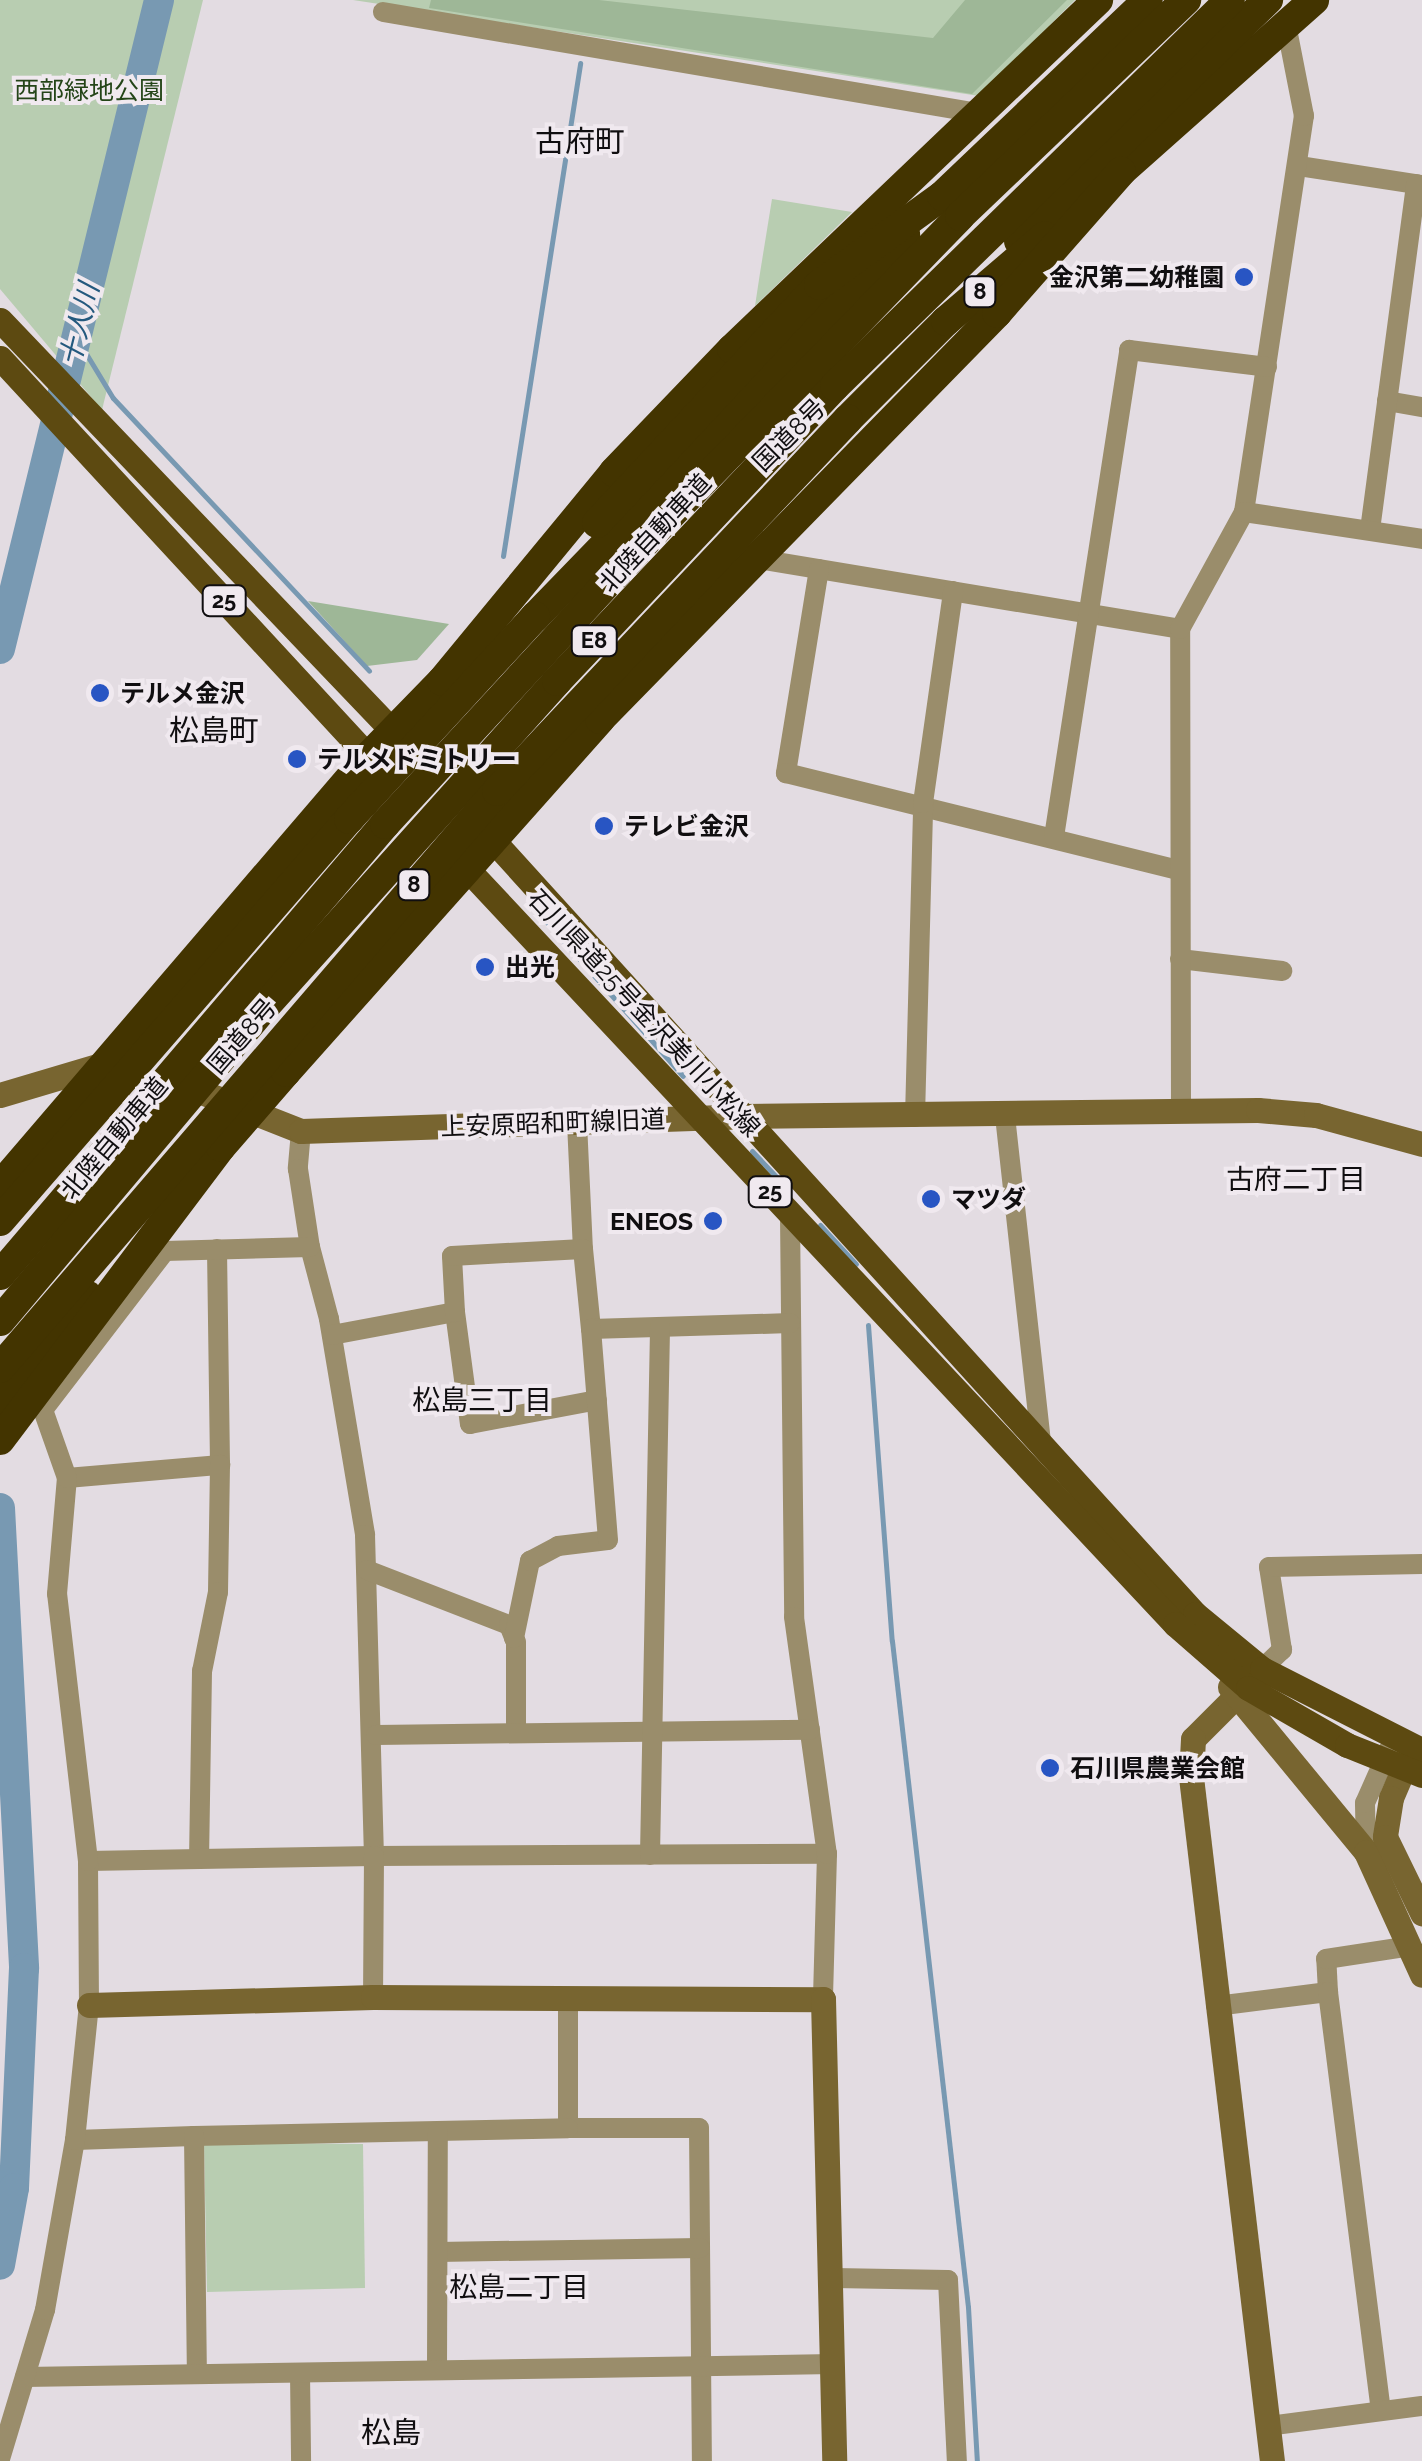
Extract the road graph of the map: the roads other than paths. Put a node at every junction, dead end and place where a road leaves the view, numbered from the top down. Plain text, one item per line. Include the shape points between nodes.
1 (1098, 0) edge
2 (1136, 0) edge
3 (1148, 0) edge
4 (1186, 0) edge
5 (1230, 0) edge
6 (1314, 0) edge
7 (383, 12) dead end
8 (1277, 12) edge
9 (984, 114) junction
10 (1299, 166) junction
11 (1120, 172) junction
12 (1419, 184) edge
13 (0, 320) edge
14 (946, 321) junction
15 (0, 358) edge
16 (1267, 367) junction
17 (1387, 402) junction
18 (1422, 407) edge
19 (1244, 512) junction
20 (1370, 530) junction
21 (1422, 539) edge
22 (752, 558) junction
23 (820, 569) junction
24 (953, 591) junction
25 (1089, 614) junction
26 (1180, 629) junction
27 (484, 630) junction
28 (394, 731) junction
29 (369, 756) junction
30 (923, 803) junction
31 (1054, 837) junction
32 (492, 840) junction
33 (467, 869) junction
34 (1180, 870) junction
35 (1180, 959) junction
36 (1282, 971) dead end
37 (107, 1059) junction
38 (0, 1094) edge
39 (254, 1109) junction
40 (1181, 1110) junction
41 (745, 1116) junction
42 (1006, 1116) junction
43 (915, 1117) junction
44 (703, 1118) junction
45 (577, 1123) junction
46 (301, 1131) junction
47 (1422, 1144) edge
48 (221, 1148) junction
49 (0, 1186) edge
50 (790, 1216) junction
51 (0, 1222) edge
52 (310, 1246) junction
53 (582, 1248) junction
54 (217, 1250) junction
55 (0, 1275) edge
56 (456, 1312) junction
57 (0, 1321) edge
58 (790, 1323) junction
59 (660, 1327) junction
60 (592, 1329) junction
61 (332, 1335) junction
62 (0, 1368) edge
63 (597, 1400) junction
64 (38, 1405) junction
65 (4, 1422) edge
66 (1041, 1444) junction
67 (220, 1465) junction
68 (67, 1478) junction
69 (1422, 1564) edge
70 (367, 1570) junction
71 (514, 1638) junction
72 (1250, 1685) junction
73 (810, 1730) junction
74 (650, 1732) junction
75 (516, 1733) junction
76 (376, 1734) junction
77 (1406, 1757) edge
78 (1366, 1852) junction
79 (827, 1854) junction
80 (650, 1855) junction
81 (374, 1856) junction
82 (199, 1858) junction
83 (88, 1861) junction
84 (1422, 1913) edge
85 (1411, 1946) junction
86 (1422, 1976) edge
87 (1328, 1992) junction
88 (373, 1997) junction
89 (568, 1997) junction
90 (823, 1999) junction
91 (89, 2006) junction
92 (1216, 2006) junction
93 (568, 2128) junction
94 (438, 2132) junction
95 (194, 2136) junction
96 (75, 2140) junction
97 (700, 2248) junction
98 (438, 2252) junction
99 (834, 2278) junction
100 (832, 2364) junction
101 (700, 2366) junction
102 (437, 2369) junction
103 (300, 2372) junction
104 (196, 2374) junction
105 (25, 2376) junction
106 (1422, 2406) edge
107 (1382, 2411) junction
108 (1268, 2426) junction
109 (0, 2459) edge
110 (301, 2461) edge
111 (702, 2461) edge
112 (834, 2461) edge
113 (958, 2461) edge
114 (1272, 2461) edge

1 - 9 highway
2 - 51 highway, bridge via 957,192 872,266 535,617 350,818
3 - 27 highway, bridge via 942,196 819,284 597,523
4 - 55 highway, 北陸自動車道 / E8, bridge via 960,216 655,531 386,824
5 - 57 highway, 北陸自動車道 / E8, bridge via 848,372 557,681 261,1011
6 - 8 highway, 国道8号 / 8
7 - 9 street
8 - 10 street via 1304,116
8 - 11 highway, 国道8号 / 8
8 - 14 highway
9 - 27 highway via 732,349 614,472
10 - 12 street
10 - 16 street
11 - 14 highway, 国道8号 / 8
11 - 22 highway, 8 via 997,313
12 - 17 street
13 - 28 main road, 石川県道25号金沢美川小松線 / 25
14 - 62 highway, 国道8号 / 8, bridge via 496,791
15 - 29 main road, 石川県道25号金沢美川小松線 / 25
16 - 19 street
16 - 25 street via 1129,350
17 - 18 street
17 - 20 street
19 - 20 street
19 - 26 street
20 - 21 street
22 - 23 street
22 - 32 highway, 8
23 - 24 street
23 - 30 street via 786,772
24 - 25 street
24 - 30 street
25 - 26 street
25 - 31 street
26 - 34 street
27 - 28 highway
28 - 29 highway
28 - 32 main road, 石川県道25号金沢美川小松線 / 25
29 - 33 main road, 石川県道25号金沢美川小松線 / 25
29 - 37 highway
30 - 31 street
30 - 43 street
31 - 34 street
32 - 33 highway, 8
32 - 41 main road, 石川県道25号金沢美川小松線 / 25
33 - 39 highway, 8
33 - 44 main road, 石川県道25号金沢美川小松線 / 25
34 - 35 street
35 - 36 street
35 - 40 street
37 - 38 street
37 - 39 street, 上安原昭和町線旧道
37 - 49 highway
39 - 46 street, 上安原昭和町線旧道
39 - 48 highway, 8
40 - 42 street, 上安原昭和町線旧道
40 - 47 street, 上安原昭和町線旧道 via 1316,1115
41 - 43 street, 上安原昭和町線旧道
41 - 44 street, 上安原昭和町線旧道
41 - 66 main road, 石川県道25号金沢美川小松線 / 25
42 - 43 street, 上安原昭和町線旧道
42 - 66 street
44 - 45 street, 上安原昭和町線旧道
44 - 50 main road, 石川県道25号金沢美川小松線 / 25
45 - 46 street, 上安原昭和町線旧道
45 - 53 street
46 - 52 street via 298,1169
48 - 64 highway, 8
48 - 65 highway via 124,1250
50 - 58 street
50 - 72 main road, 石川県道25号金沢美川小松線 / 25 via 1175,1624
52 - 54 street
52 - 61 street
53 - 56 street via 452,1256
53 - 60 street
54 - 64 street via 165,1251
54 - 67 street
56 - 61 street
56 - 63 street via 470,1424
58 - 59 street
58 - 73 street via 794,1617
59 - 60 street
59 - 74 street
60 - 63 street
61 - 70 street
63 - 71 street via 608,1540 558,1546 530,1561
64 - 65 highway, 8
64 - 68 street
66 - 72 main road, 石川県道25号金沢美川小松線 / 25
67 - 68 street
67 - 82 street via 218,1592 202,1671
68 - 83 street via 57,1594
69 - 72 street via 1269,1567 1282,1650
70 - 71 street via 509,1626
70 - 76 street
71 - 75 street
72 - 77 main road, 石川県道25号金沢美川小松線 / 25
72 - 78 street
72 - 92 street via 1193,1739 1190,1777
73 - 74 street
73 - 79 street
74 - 75 street
74 - 80 street
75 - 76 street
76 - 81 street
77 - 78 street via 1365,1803
77 - 84 street via 1386,1838
78 - 85 street
79 - 80 street
79 - 90 street
80 - 81 street
81 - 82 street
81 - 88 street
82 - 83 street
83 - 91 street
85 - 86 street
85 - 87 street via 1326,1960
87 - 92 street
87 - 107 street
88 - 89 street
88 - 91 street
89 - 90 street
89 - 93 street
90 - 99 street
91 - 96 street
92 - 108 street
93 - 94 street
93 - 97 street via 699,2128
94 - 95 street
94 - 98 street
95 - 96 street
95 - 104 street
96 - 105 street via 45,2310
97 - 98 street
97 - 101 street
98 - 102 street
99 - 100 street
99 - 113 street via 948,2280
100 - 101 street
100 - 112 street
101 - 102 street
101 - 111 street
102 - 103 street
103 - 104 street
103 - 110 street
104 - 105 street
105 - 109 street
106 - 107 street
107 - 108 street
108 - 114 street

